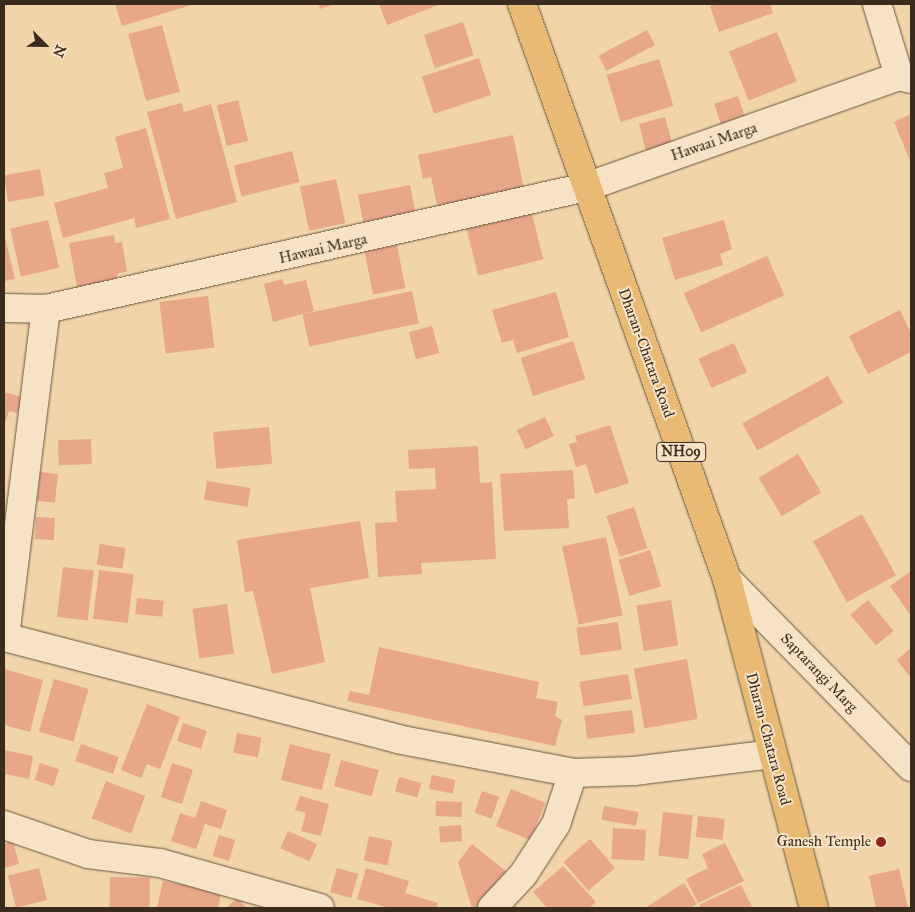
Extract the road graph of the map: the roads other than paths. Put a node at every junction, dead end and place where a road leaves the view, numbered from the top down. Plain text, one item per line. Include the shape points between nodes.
1 (522, 4) edge
2 (878, 4) edge
3 (905, 77) edge
4 (586, 187) junction
5 (4, 308) edge
6 (46, 309) junction
7 (727, 579) junction
8 (4, 637) edge
9 (772, 754) junction
10 (911, 767) edge
11 (574, 774) junction
12 (4, 825) edge
13 (320, 908) edge
14 (492, 908) edge
15 (814, 908) edge

1 - 4 main road, Dharan-Chatara Road / NH09
2 - 3 street
3 - 4 street, Hawaai Marga
4 - 6 street, Hawaai Marga
4 - 7 main road, Dharan-Chatara Road / NH09
5 - 6 street, Hawaai Marga
6 - 8 street
7 - 9 main road, Dharan-Chatara Road / NH09
7 - 10 street, Saptarangi Marg
8 - 11 street via 397,739
9 - 11 street via 634,771
9 - 15 main road, Dharan-Chatara Road / NH09
11 - 14 street via 556,824 523,875
12 - 13 street via 88,854 160,863

